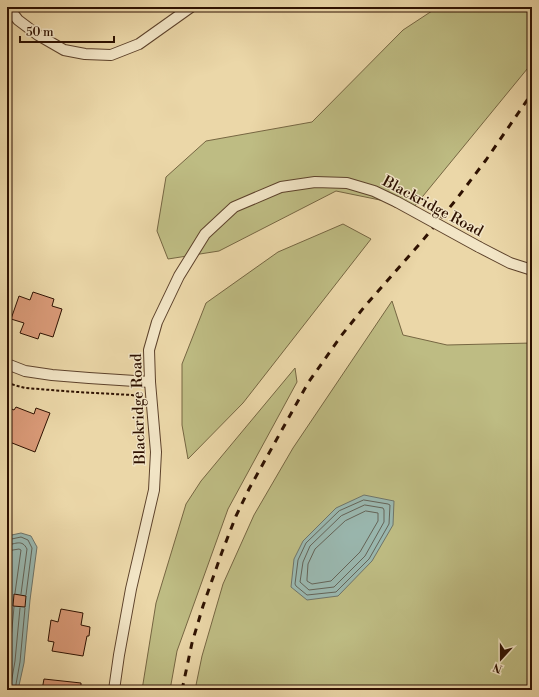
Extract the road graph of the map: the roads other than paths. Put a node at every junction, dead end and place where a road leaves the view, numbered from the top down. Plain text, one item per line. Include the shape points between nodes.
1 (8, 7) edge
2 (191, 7) edge
3 (532, 270) edge
4 (7, 364) edge
5 (150, 382) junction
6 (114, 690) edge

1 - 2 street via 18,20 64,50 112,55 139,44
3 - 5 street, Blackridge Road, bridge via 510,263 374,191 347,183 315,182 281,187 234,207 205,234 179,276 157,322 149,350
4 - 5 street via 25,371 52,375
5 - 6 street, Blackridge Road via 156,452 154,490 131,589

